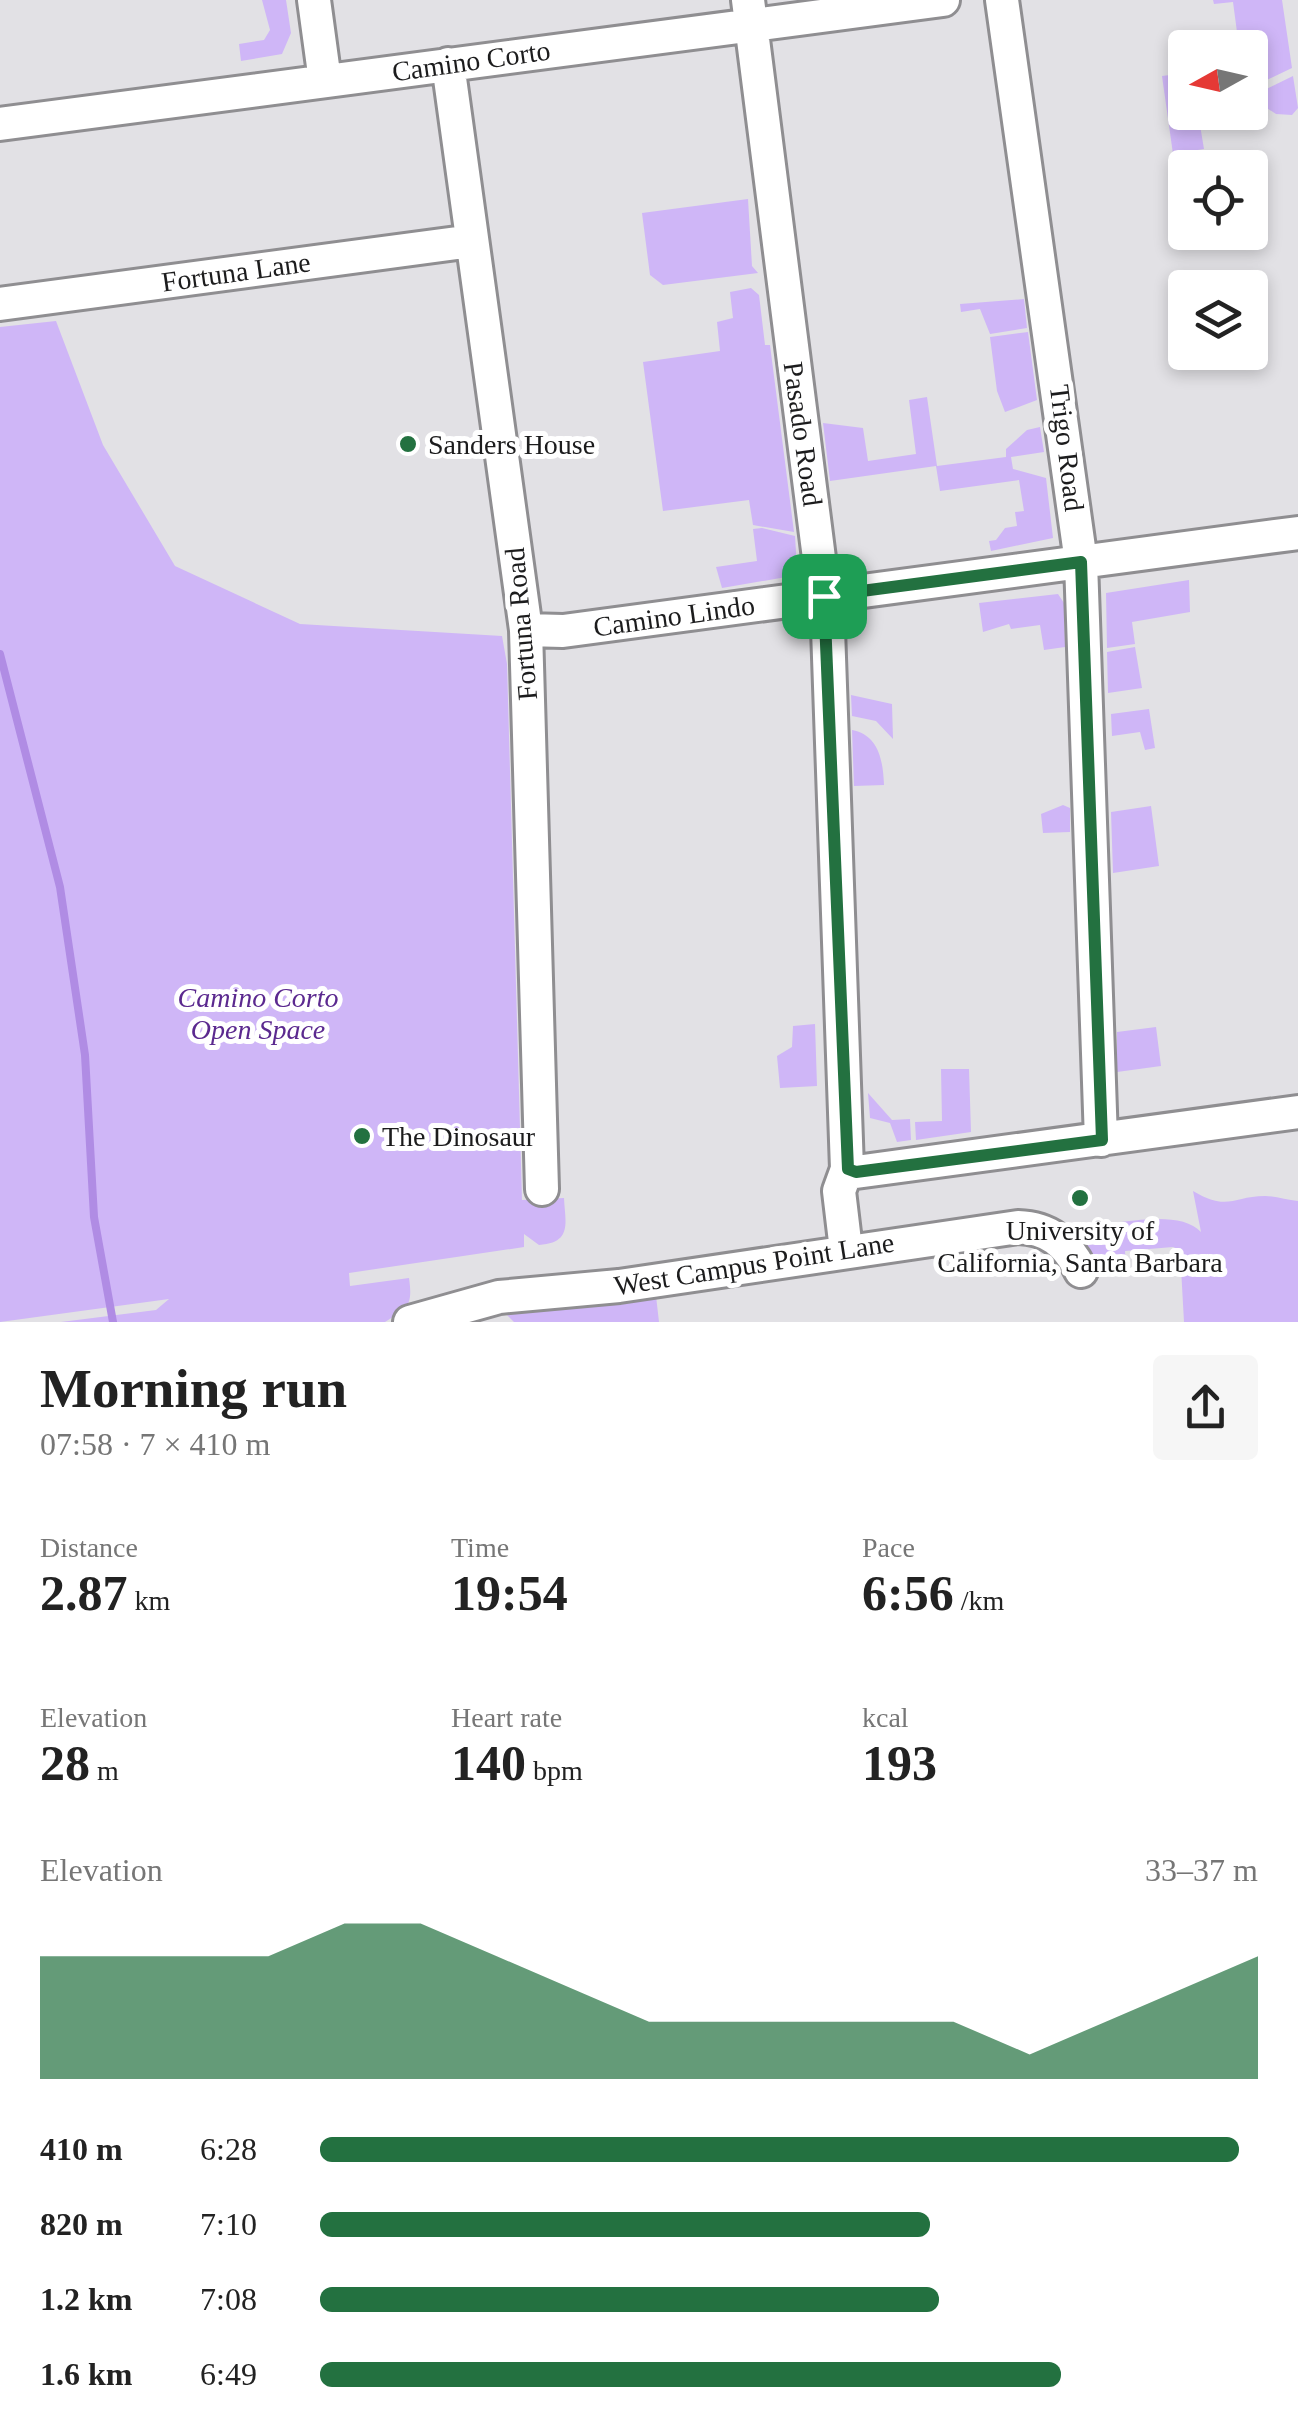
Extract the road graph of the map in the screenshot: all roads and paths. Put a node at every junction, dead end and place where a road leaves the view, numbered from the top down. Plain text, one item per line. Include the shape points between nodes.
1 (314, 0) edge
2 (942, 0) edge
3 (1002, 0) edge
4 (749, 13) edge
5 (448, 64) junction
6 (325, 81) junction
7 (0, 124) edge
8 (472, 241) junction
9 (0, 304) edge
10 (1298, 533) edge
11 (1081, 562) junction
12 (824, 596) junction
13 (526, 630) junction
14 (1298, 1112) edge
15 (1102, 1140) junction
16 (848, 1169) junction
17 (542, 1189) dead end
18 (846, 1250) junction
19 (1080, 1271) dead end
20 (410, 1322) edge

1 - 6 street
2 - 4 street, Camino Corto
3 - 11 street, Trigo Road
4 - 5 street, Camino Corto
4 - 12 street, Pasado Road
5 - 6 street, Camino Corto
5 - 8 street, Fortuna Road
6 - 7 street, Camino Corto
8 - 9 street, Fortuna Lane
8 - 13 street, Fortuna Road
10 - 11 street, Camino Lindo
11 - 12 street, Camino Lindo
11 - 15 street, Trigo Road
12 - 13 street, Camino Lindo via 563,631
12 - 16 street, Pasado Road
13 - 17 street, Fortuna Road
14 - 15 street
15 - 16 street
16 - 18 street, Pasado Road via 839,1191
18 - 19 street, West Campus Point Lane via 1032,1228 1060,1241
18 - 20 street, West Campus Point Lane via 619,1286 500,1297

